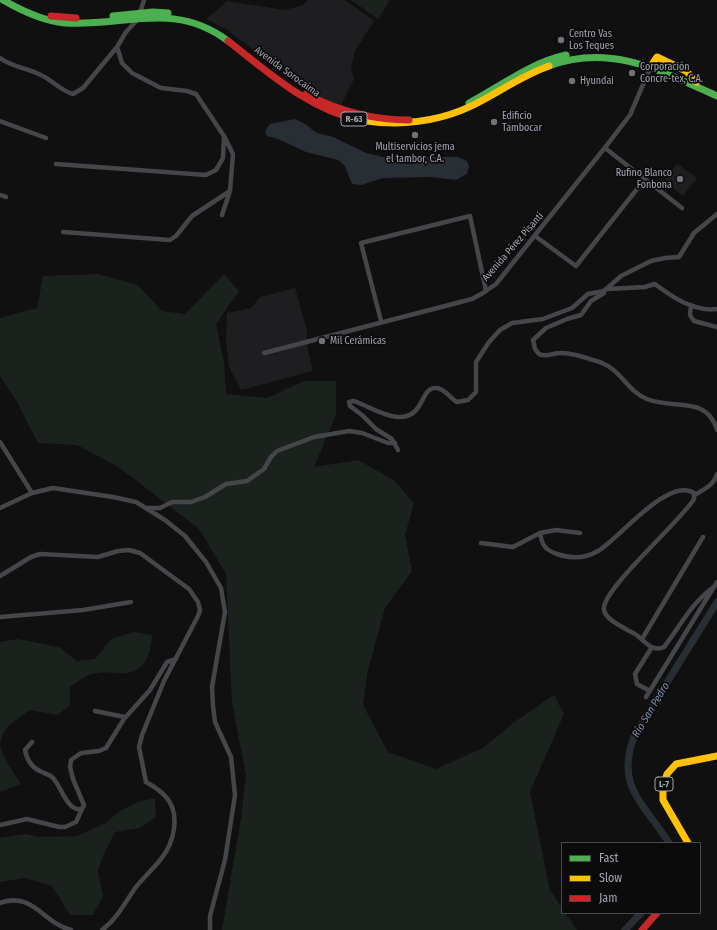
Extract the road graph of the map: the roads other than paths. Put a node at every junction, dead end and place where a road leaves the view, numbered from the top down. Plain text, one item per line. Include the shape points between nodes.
1 (3, 0) edge
2 (10, 0) edge
3 (144, 0) edge
4 (139, 16) junction
5 (117, 47) junction
6 (0, 58) edge
7 (652, 65) junction
8 (717, 91) edge
9 (717, 96) edge
10 (0, 121) edge
11 (224, 136) junction
12 (46, 138) dead end
13 (605, 148) junction
14 (56, 164) dead end
15 (645, 179) junction
16 (230, 191) junction
17 (0, 195) edge
18 (6, 197) dead end
19 (682, 208) dead end
20 (717, 214) edge
21 (222, 215) dead end
22 (64, 232) dead end
23 (535, 236) junction
24 (607, 290) junction
25 (486, 291) junction
26 (691, 305) junction
27 (717, 309) edge
28 (381, 321) junction
29 (717, 327) edge
30 (264, 353) dead end
31 (717, 430) edge
32 (0, 442) edge
33 (395, 443) junction
34 (398, 450) dead end
35 (717, 474) edge
36 (32, 493) junction
37 (695, 495) junction
38 (0, 508) edge
39 (147, 508) junction
40 (540, 533) junction
41 (580, 534) dead end
42 (703, 537) dead end
43 (481, 543) dead end
44 (0, 576) edge
45 (716, 584) edge
46 (131, 602) dead end
47 (0, 617) edge
48 (642, 639) junction
49 (652, 647) junction
50 (176, 658) junction
51 (650, 691) junction
52 (646, 697) dead end
53 (95, 711) dead end
54 (125, 718) junction
55 (32, 742) dead end
56 (717, 756) edge
57 (82, 810) junction
58 (0, 825) edge
59 (687, 842) edge
60 (0, 902) edge
61 (656, 914) edge
62 (71, 930) edge
63 (102, 930) edge
64 (210, 930) edge
65 (642, 930) edge

1 - 4 main road, Avenida Sorocaima / R-63 via 39,18 62,23
2 - 4 main road, Avenida Sorocaima / R-63 via 56,17
3 - 4 street
4 - 5 street
4 - 7 main road, Avenida Sorocaima / R-63 via 182,20 217,31 315,105 363,122 402,124 438,120 483,101 536,70 572,58 612,57
5 - 6 street via 83,88 73,94 40,74
5 - 11 street via 122,63 132,73 161,88 196,94
7 - 8 main road via 657,57 661,58 690,73 697,82
7 - 9 main road, Avenida Sorocaima / R-63
7 - 13 street, Avenida Pérez Pisanti via 630,115
10 - 12 street
11 - 14 street via 223,158 216,170 206,175
11 - 16 street via 234,154
13 - 15 street
13 - 23 street, Avenida Pérez Pisanti
15 - 19 street
15 - 23 street via 576,266
16 - 21 street
16 - 22 street via 192,216 170,240
17 - 18 street
20 - 24 street via 694,232 679,258 651,261 621,276
23 - 25 street, Avenida Pérez Pisanti via 496,284
24 - 26 street via 655,284 668,294
24 - 31 street via 593,299 581,315 546,328 535,337 533,344 539,354 545,356 565,353 602,363 617,371 629,386 644,398 705,410 711,416
24 - 33 street via 588,294 575,306 543,319 512,323 500,330 476,362 476,392 468,400 457,402 442,390 434,388 427,391 418,409 401,416 385,414 356,401 349,402 350,406
25 - 28 street, Avenida Pérez Pisanti via 472,299
25 - 28 street via 470,216 361,243
26 - 27 street
26 - 29 street via 690,315 694,321
28 - 30 street, Avenida Pérez Pisanti
32 - 36 street
33 - 34 street
33 - 39 street via 349,431 314,437 277,451 264,469 247,481 226,484 191,502 172,502 160,508
35 - 37 street via 713,483
36 - 38 street
36 - 39 street via 53,488 113,497 136,502
37 - 40 street via 684,491 657,501 601,549 582,557 569,558 549,551 543,546
37 - 48 street via 687,510 639,559 605,602 604,611 609,618
39 - 64 street via 185,536 206,562 221,588 224,599 225,612 212,687 213,706 216,722 232,757 235,795 225,860 210,916
40 - 41 street via 556,530
40 - 43 street via 513,547
42 - 48 street
44 - 50 street via 40,554 98,557 118,551 140,553 190,589 198,602 198,616
45 - 49 street via 687,612 664,647
45 - 51 street
46 - 47 street via 83,610
48 - 49 street
49 - 51 street via 635,674 638,684
50 - 54 street via 167,662 150,690
50 - 63 street via 151,712 139,747 146,782 165,796 172,806 173,834 162,859
51 - 52 street
53 - 54 street
54 - 57 street via 106,748 81,753 71,760 70,767 84,805
55 - 57 street via 25,750 28,760 34,767 51,776 63,796 76,809
56 - 59 main road, L-7 via 676,764 667,774 663,786 663,800
57 - 58 street via 76,822 65,827 27,819
60 - 62 street via 19,900 29,903 61,927
61 - 65 main road

